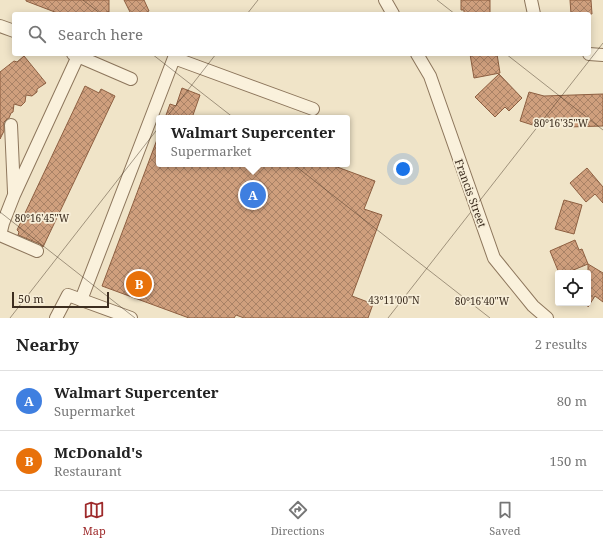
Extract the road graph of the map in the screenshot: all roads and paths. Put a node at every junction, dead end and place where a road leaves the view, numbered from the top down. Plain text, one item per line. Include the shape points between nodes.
1 (385, 0) edge
2 (531, 0) edge
3 (392, 12) edge
4 (534, 12) edge
5 (0, 26) edge
6 (12, 30) edge
7 (591, 54) edge
8 (603, 54) edge
9 (76, 56) edge
10 (78, 56) edge
11 (418, 56) edge
12 (131, 79) dead end
13 (313, 109) dead end
14 (10, 125) dead end
15 (14, 195) junction
16 (0, 235) edge
17 (37, 251) dead end
18 (81, 300) junction
19 (56, 318) edge
20 (131, 318) edge
21 (547, 318) edge

1 - 3 street
2 - 4 street
5 - 6 street
7 - 8 street
9 - 15 street
10 - 12 street
11 - 21 street, Francis Street via 430,76 494,258 533,306
13 - 18 street via 174,58
14 - 15 street
15 - 16 street via 2,222
16 - 17 street
18 - 19 street via 68,295
18 - 20 street

